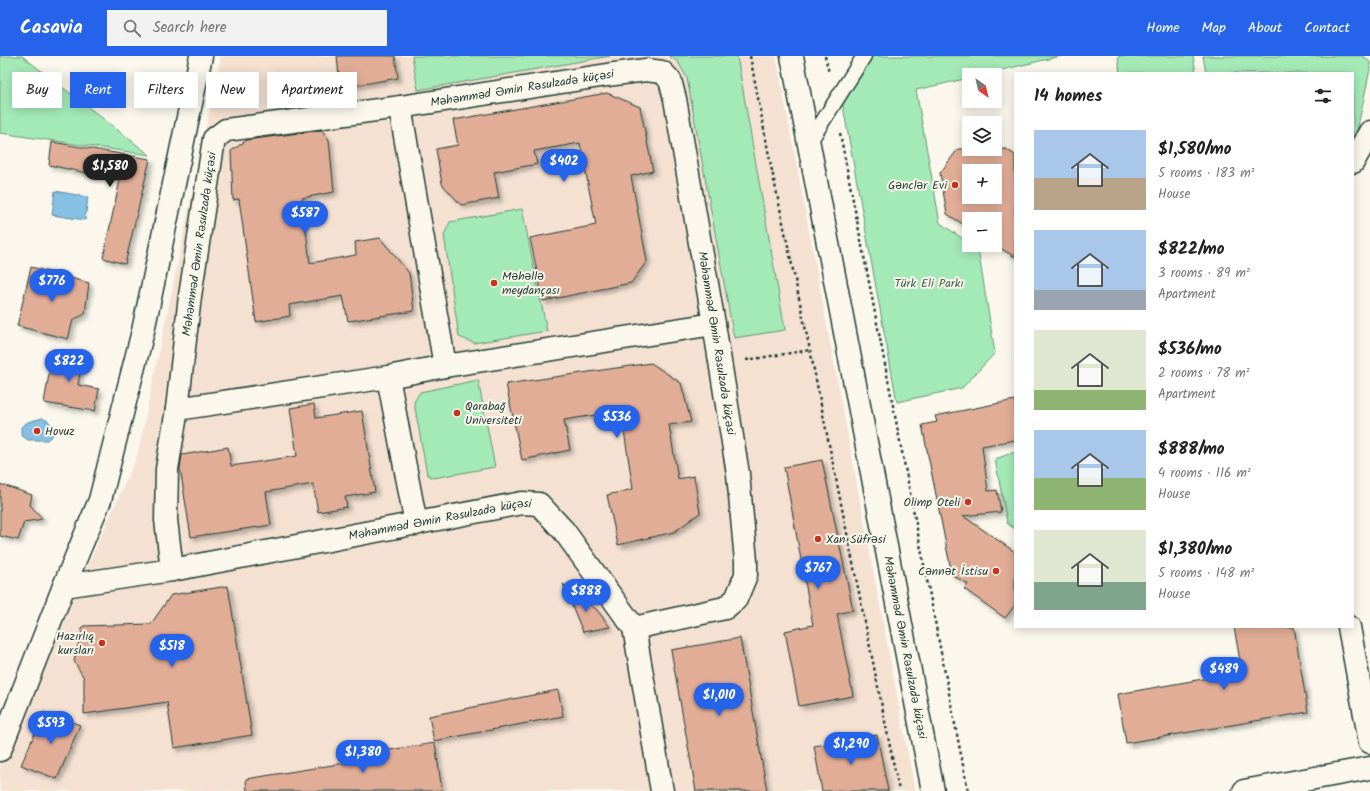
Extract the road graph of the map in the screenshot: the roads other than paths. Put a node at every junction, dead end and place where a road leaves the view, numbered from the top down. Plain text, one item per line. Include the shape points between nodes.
1 (201, 56) edge
2 (792, 56) edge
3 (864, 56) edge
4 (400, 107) junction
5 (1370, 132) edge
6 (809, 143) junction
7 (1354, 160) edge
8 (714, 324) junction
9 (445, 366) junction
10 (388, 377) junction
11 (177, 409) junction
12 (416, 524) junction
13 (172, 570) junction
14 (64, 586) junction
15 (634, 628) junction
16 (1350, 628) edge
17 (1370, 742) edge
18 (0, 750) edge
19 (1370, 768) edge
20 (662, 791) edge
21 (933, 791) edge
22 (1244, 791) edge

1 - 14 street via 143,331 100,500
2 - 6 street, Məhəmməd Əmin Rəsulzadə küçəsi
3 - 6 lane
4 - 8 street, Məhəmməd Əmin Rəsulzadə küçəsi via 607,75 646,70 662,72 670,80 675,99
4 - 9 street
4 - 11 street, Məhəmməd Əmin Rəsulzadə küçəsi via 226,130 214,139 190,296
5 - 7 street
6 - 21 street, Məhəmməd Əmin Rəsulzadə küçəsi
8 - 9 street
8 - 15 street, Məhəmməd Əmin Rəsulzadə küçəsi via 738,474 746,575 736,598 725,608
9 - 10 street
10 - 11 street
10 - 12 street
11 - 13 street, Məhəmməd Əmin Rəsulzadə küçəsi via 167,469 166,520
12 - 13 street, Məhəmməd Əmin Rəsulzadə küçəsi
12 - 15 street, Məhəmməd Əmin Rəsulzadə küçəsi via 522,503 539,504 564,531
13 - 14 street, Məhəmməd Əmin Rəsulzadə küçəsi
14 - 18 street
15 - 20 street
16 - 17 street
19 - 22 street

